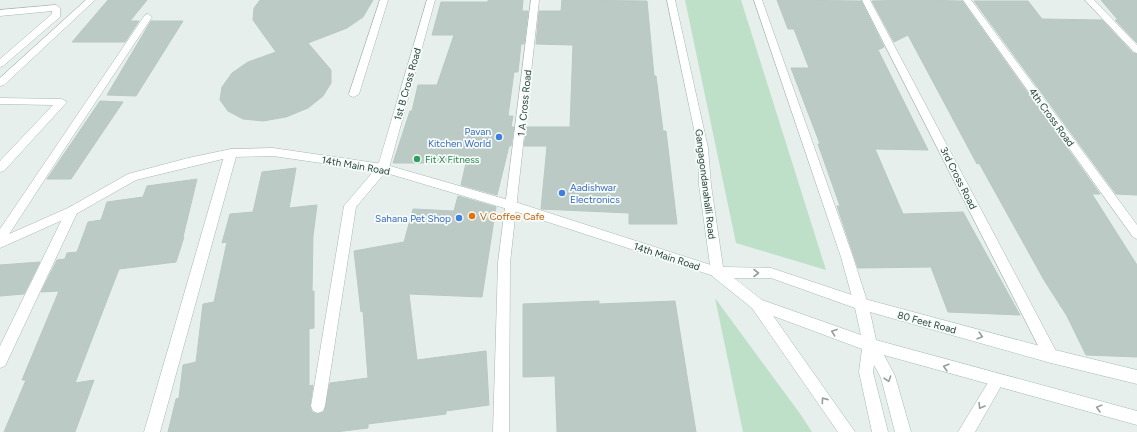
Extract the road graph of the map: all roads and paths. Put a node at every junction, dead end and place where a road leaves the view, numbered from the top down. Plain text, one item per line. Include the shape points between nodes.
1 (92, 0) edge
2 (384, 0) edge
3 (431, 0) edge
4 (535, 0) edge
5 (671, 0) edge
6 (758, 0) edge
7 (866, 0) edge
8 (967, 0) edge
9 (1089, 0) edge
10 (0, 13) edge
11 (148, 17) dead end
12 (1137, 50) edge
13 (0, 64) edge
14 (0, 83) edge
15 (354, 94) dead end
16 (0, 101) edge
17 (231, 153) junction
18 (0, 168) edge
19 (383, 168) junction
20 (512, 206) junction
21 (72, 211) junction
22 (1137, 234) edge
23 (0, 239) edge
24 (0, 243) edge
25 (717, 272) junction
26 (757, 304) junction
27 (861, 304) junction
28 (870, 345) junction
29 (1051, 356) junction
30 (0, 361) edge
31 (1137, 377) edge
32 (997, 381) junction
33 (318, 406) dead end
34 (1137, 418) edge
35 (152, 432) edge
36 (500, 432) edge
37 (847, 432) edge
38 (880, 432) edge
39 (903, 432) edge
40 (966, 432) edge

1 - 14 street
2 - 15 street
3 - 19 street, 1st B Cross Road
4 - 20 street, 1 A Cross Road
5 - 25 street, Gangagondanahalli Road via 703,148 705,186
6 - 27 street via 847,256
7 - 29 street, 3rd Cross Road
8 - 22 street, 4th Cross Road
9 - 12 street
10 - 13 street via 56,8 57,15
11 - 23 street
16 - 18 street via 62,102
17 - 19 street, 14th Main Road via 274,152
17 - 21 street, 14th Main Road via 132,177
17 - 35 street
19 - 20 street, 14th Main Road
19 - 33 street via 350,206
20 - 25 street, 14th Main Road
20 - 36 street, 1 A Cross Road via 504,262
21 - 24 street, 14th Main Road
21 - 30 street
25 - 26 street
25 -> 27 street, 80 Feet Road via 770,273
28 -> 26 street
37 -> 26 street
27 - 28 street
27 -> 29 street, 80 Feet Road
32 -> 28 street
28 - 38 street via 866,372
28 -> 39 street via 888,376
29 - 31 street, 80 Feet Road
34 -> 32 street
32 -> 40 street

